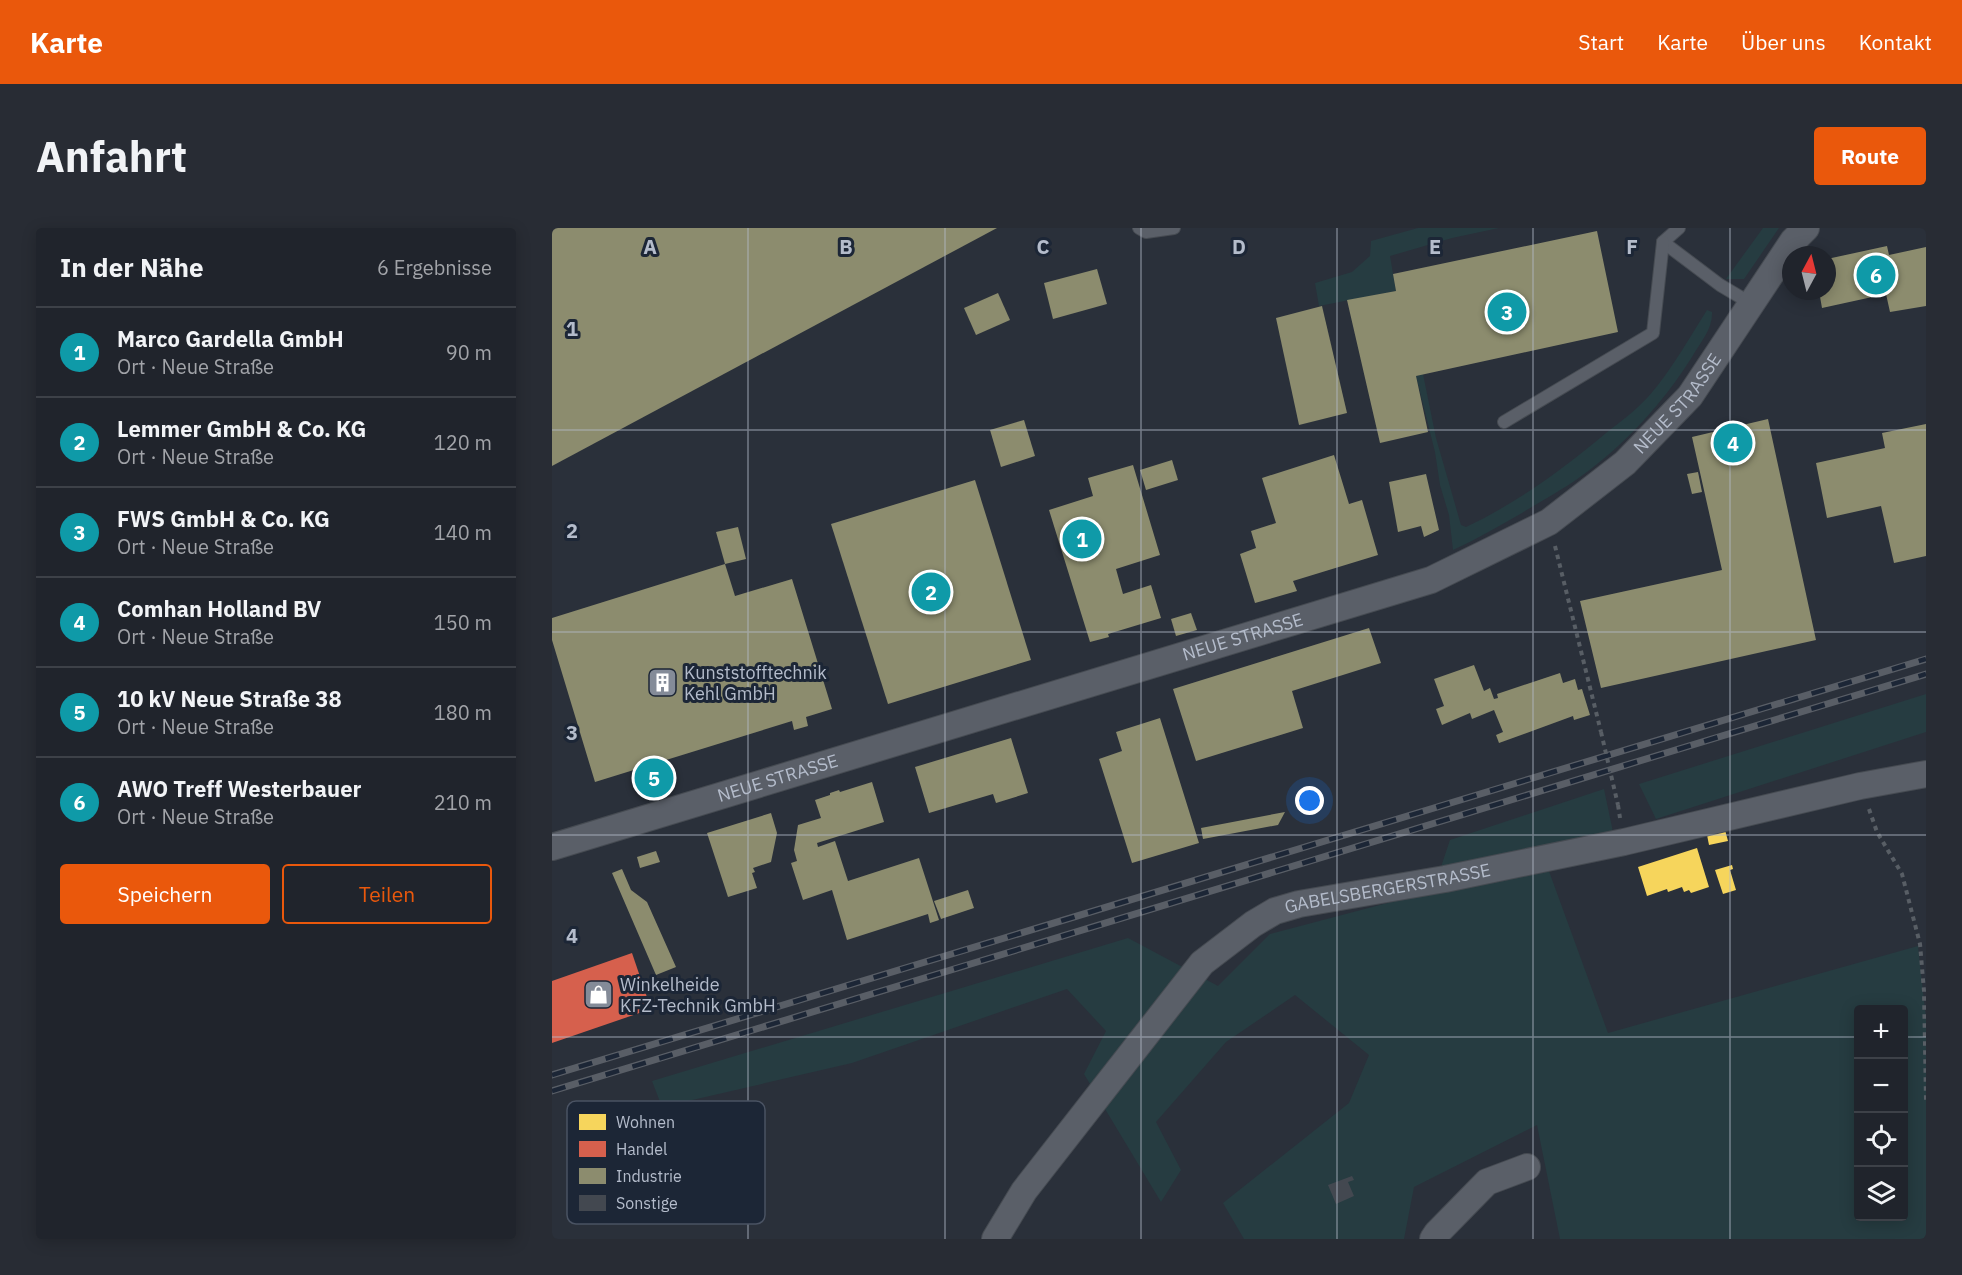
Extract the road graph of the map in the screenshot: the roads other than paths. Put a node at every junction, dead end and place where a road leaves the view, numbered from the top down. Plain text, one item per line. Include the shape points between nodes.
1 (1139, 228) edge
2 (1174, 228) edge
3 (1679, 228) edge
4 (1806, 228) edge
5 (1663, 242) junction
6 (1752, 304) junction
7 (1504, 422) dead end
8 (1926, 774) edge
9 (552, 847) edge
10 (1527, 1167) dead end
11 (995, 1239) edge
12 (1433, 1239) edge

1 - 2 lane via 1146,232
3 - 5 lane
4 - 6 street, NEUE STRASSE via 1793,241
5 - 6 lane
5 - 7 lane via 1653,333
6 - 9 street, NEUE STRASSE via 1690,396 1625,463 1549,522 1431,580
8 - 11 street, GABELSBERGERSTRASSE via 1624,842 1275,911 1202,963 1024,1191
10 - 12 street via 1487,1182

